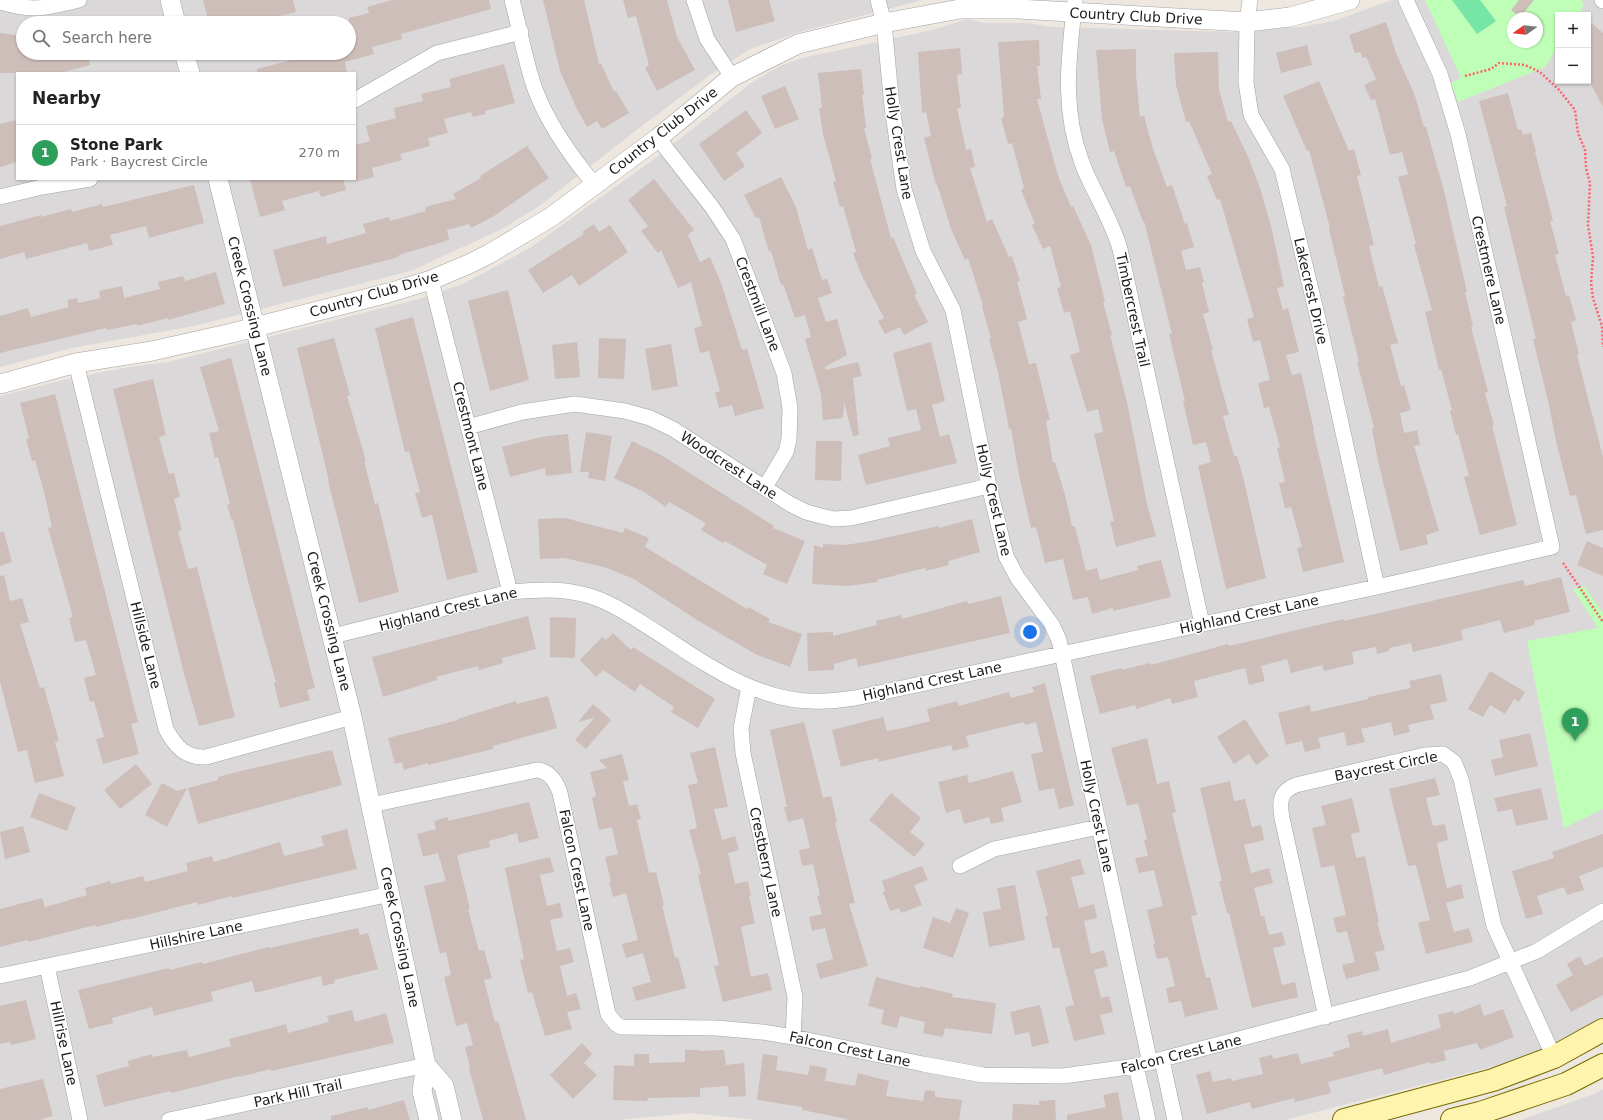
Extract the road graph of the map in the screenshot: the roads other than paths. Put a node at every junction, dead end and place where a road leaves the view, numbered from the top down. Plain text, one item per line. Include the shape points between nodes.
1 (79, 0) edge
2 (170, 0) edge
3 (512, 0) edge
4 (694, 0) edge
5 (878, 0) edge
6 (1250, 0) edge
7 (1350, 0) edge
8 (1406, 0) edge
9 (0, 2) edge
10 (1074, 6) edge
11 (174, 16) edge
12 (1247, 22) junction
13 (884, 23) junction
14 (521, 32) junction
15 (186, 60) edge
16 (190, 72) edge
17 (732, 77) junction
18 (356, 99) edge
19 (658, 138) junction
20 (84, 180) edge
21 (218, 180) edge
22 (594, 184) junction
23 (0, 197) edge
24 (431, 280) junction
25 (255, 326) junction
26 (76, 363) junction
27 (0, 384) edge
28 (468, 427) junction
29 (989, 486) junction
30 (764, 487) junction
31 (1552, 547) joint
32 (1377, 587) junction
33 (510, 592) junction
34 (1202, 624) junction
35 (333, 636) junction
36 (1062, 653) junction
37 (749, 687) junction
38 (352, 717) junction
39 (371, 805) junction
40 (1099, 827) junction
41 (960, 866) dead end
42 (391, 894) junction
43 (1603, 911) edge
44 (1511, 962) junction
45 (48, 966) junction
46 (0, 976) edge
47 (1326, 1017) junction
48 (1603, 1030) edge
49 (793, 1037) junction
50 (1554, 1057) junction
51 (1149, 1063) junction
52 (426, 1065) junction
53 (1603, 1065) edge
54 (1481, 1117) edge
55 (80, 1120) edge
56 (169, 1120) edge
57 (429, 1120) edge
58 (452, 1120) edge
59 (1148, 1120) edge
60 (1175, 1120) edge
61 (1344, 1120) edge
62 (1452, 1120) edge

1 - 9 street via 28,9
2 - 11 street
3 - 14 street
4 - 17 street via 707,39
5 - 13 street, Holly Crest Lane
6 - 12 street, Lakecrest Drive
7 - 12 street, Country Club Drive via 1290,17
8 - 31 street, Crestmere Lane via 1440,74 1458,134
10 - 12 street, Country Club Drive
10 - 13 street, Country Club Drive via 960,9
10 - 34 street, Timbercrest Trail via 1067,81 1068,108 1074,137 1082,164 1112,226 1120,249
12 - 32 street, Lakecrest Drive via 1246,82 1251,115 1282,169
13 - 17 street, Country Club Drive via 798,44
13 - 29 street, Holly Crest Lane via 892,107 904,190 923,251 952,310
14 - 18 street via 437,53
14 - 22 street via 534,87 542,105 561,138
15 - 16 street
17 - 19 street, Country Club Drive
19 - 22 street, Country Club Drive
19 - 30 street, Crestmill Lane via 733,238 784,373 790,408 789,439 786,452
20 - 23 street
21 - 25 street, Creek Crossing Lane
22 - 24 street, Country Club Drive via 551,217 508,243
24 - 25 street, Country Club Drive
24 - 28 street, Crestmont Lane
25 - 26 street, Country Club Drive via 152,351
25 - 35 street, Creek Crossing Lane
26 - 27 street, Country Club Drive
26 - 38 street, Hillside Lane via 166,729 174,744 195,757 206,756
28 - 30 street, Woodcrest Lane via 522,412 575,404 625,411 650,418 673,429
28 - 33 street, Crestmont Lane
29 - 30 street, Woodcrest Lane via 870,514 834,519 806,512
29 - 36 street, Holly Crest Lane via 1010,565 1052,625
31 - 32 street, Highland Crest Lane
32 - 34 street, Highland Crest Lane
33 - 35 street, Highland Crest Lane
33 - 37 street, Highland Crest Lane via 550,589 583,594 600,600 627,613 727,678
34 - 36 street, Highland Crest Lane
35 - 38 street, Creek Crossing Lane
36 - 37 street, Highland Crest Lane via 855,698 824,702 773,695
36 - 40 street, Holly Crest Lane
37 - 49 street, Crestberry Lane via 741,728 742,753 795,997
38 - 39 street, Creek Crossing Lane
39 - 42 street, Creek Crossing Lane
39 - 49 street, Falcon Crest Lane via 544,771 558,785 608,1014 616,1024 627,1027 716,1028
40 - 41 street via 994,849
40 - 51 street, Holly Crest Lane
42 - 45 street, Hillshire Lane
42 - 52 street, Creek Crossing Lane
43 - 44 street, Falcon Crest Lane via 1536,951
44 - 47 street, Falcon Crest Lane via 1470,978
44 - 47 street, Baycrest Circle via 1492,920 1461,779 1458,768 1449,756 1425,755 1296,785 1284,792 1280,808
44 - 50 street, Baycrest Circle
45 - 46 street, Hillshire Lane
45 - 55 street, Hillrise Lane
47 - 51 street, Falcon Crest Lane
48 - 50 main road
49 - 51 street, Falcon Crest Lane via 983,1075 1063,1076
50 - 61 main road via 1493,1080
51 - 59 street, Holly Crest Lane
51 - 60 street, Holly Crest Lane
52 - 56 street, Park Hill Trail
52 - 57 street, Creek Crossing Lane via 422,1091
52 - 58 street, Creek Crossing Lane via 444,1086
53 - 54 main road via 1566,1084
54 - 62 main road

